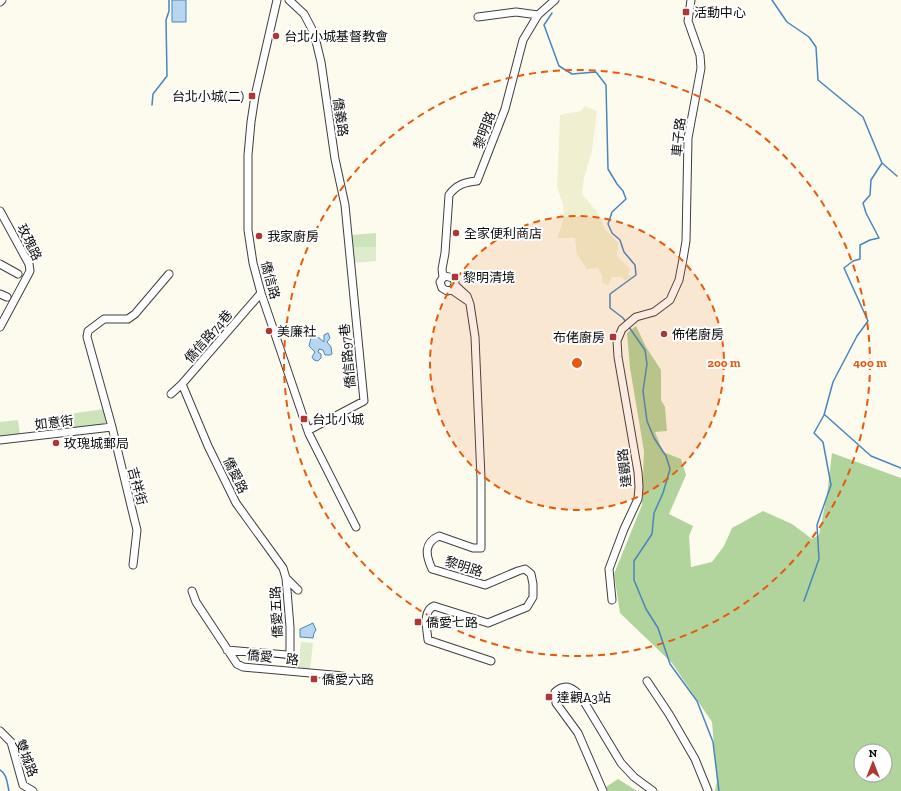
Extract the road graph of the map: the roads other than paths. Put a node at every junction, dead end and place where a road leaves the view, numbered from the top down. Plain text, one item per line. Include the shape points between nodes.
1 (2, 0) edge
2 (277, 0) edge
3 (289, 0) edge
4 (555, 0) edge
5 (691, 0) edge
6 (0, 2) edge
7 (538, 15) junction
8 (478, 18) dead end
9 (0, 211) edge
10 (348, 247) joint
11 (0, 264) edge
12 (18, 274) dead end
13 (169, 274) dead end
14 (445, 276) junction
15 (453, 287) junction
16 (261, 293) junction
17 (0, 294) edge
18 (7, 297) dead end
19 (0, 327) edge
20 (622, 329) joint
21 (182, 384) junction
22 (171, 394) dead end
23 (112, 428) junction
24 (309, 430) junction
25 (0, 440) edge
26 (356, 527) dead end
27 (133, 565) dead end
28 (286, 578) junction
29 (298, 590) dead end
30 (192, 591) dead end
31 (612, 600) dead end
32 (227, 650) junction
33 (491, 661) dead end
34 (344, 676) dead end
35 (647, 681) dead end
36 (0, 731) edge
37 (34, 791) edge
38 (603, 791) edge
39 (653, 791) edge
40 (708, 791) edge

1 - 6 street
2 - 16 street, 僑信路 via 255,96 248,155 248,230
3 - 10 street, 僑義路 via 304,14 314,33 345,205
4 - 7 street, 黎明路
5 - 20 street, 車子路 via 688,21 700,55 701,68 688,138 686,241 679,280 670,300 659,310 636,317
7 - 8 street via 516,12
7 - 14 street, 黎明路 via 523,40 505,109 477,181 466,182 454,188 449,195 443,262
9 - 19 street, 玫瑰路 via 29,264 30,271
10 - 24 street, 僑信路97巷 via 364,401
11 - 12 street
13 - 23 street, 吉祥街 via 128,319 104,319 88,331 87,337
14 - 15 street, 黎明路 via 453,278
14 - 15 street, 黎明路 via 440,282 442,288 448,291
15 - 33 street, 黎明路 via 467,296 475,337 481,548 473,548 439,536 429,544 428,559 432,569 485,585 525,570 531,574 533,597 527,607 488,623 434,606 428,610 426,618 428,640
16 - 21 street, 僑信路74巷
16 - 24 street, 僑信路
17 - 18 street
20 - 31 street, 達觀路 via 617,341 618,357 639,487 638,499 609,569
21 - 22 street, 僑信路74巷
21 - 28 street, 僑愛路 via 208,446 236,502 283,568
23 - 25 street, 如意街
23 - 27 street, 吉祥街 via 136,530
24 - 26 street, 僑信路
28 - 29 street
28 - 32 street, 僑愛五路 via 290,653 287,655
30 - 32 street, 僑愛一路 via 196,602
32 - 34 street, 僑愛一路 via 237,664 243,667
35 - 40 street via 695,759
36 - 37 street, 雙城路 via 11,742 23,784
38 - 39 street via 578,733 556,704 555,692 559,689 572,688 580,695 621,763

